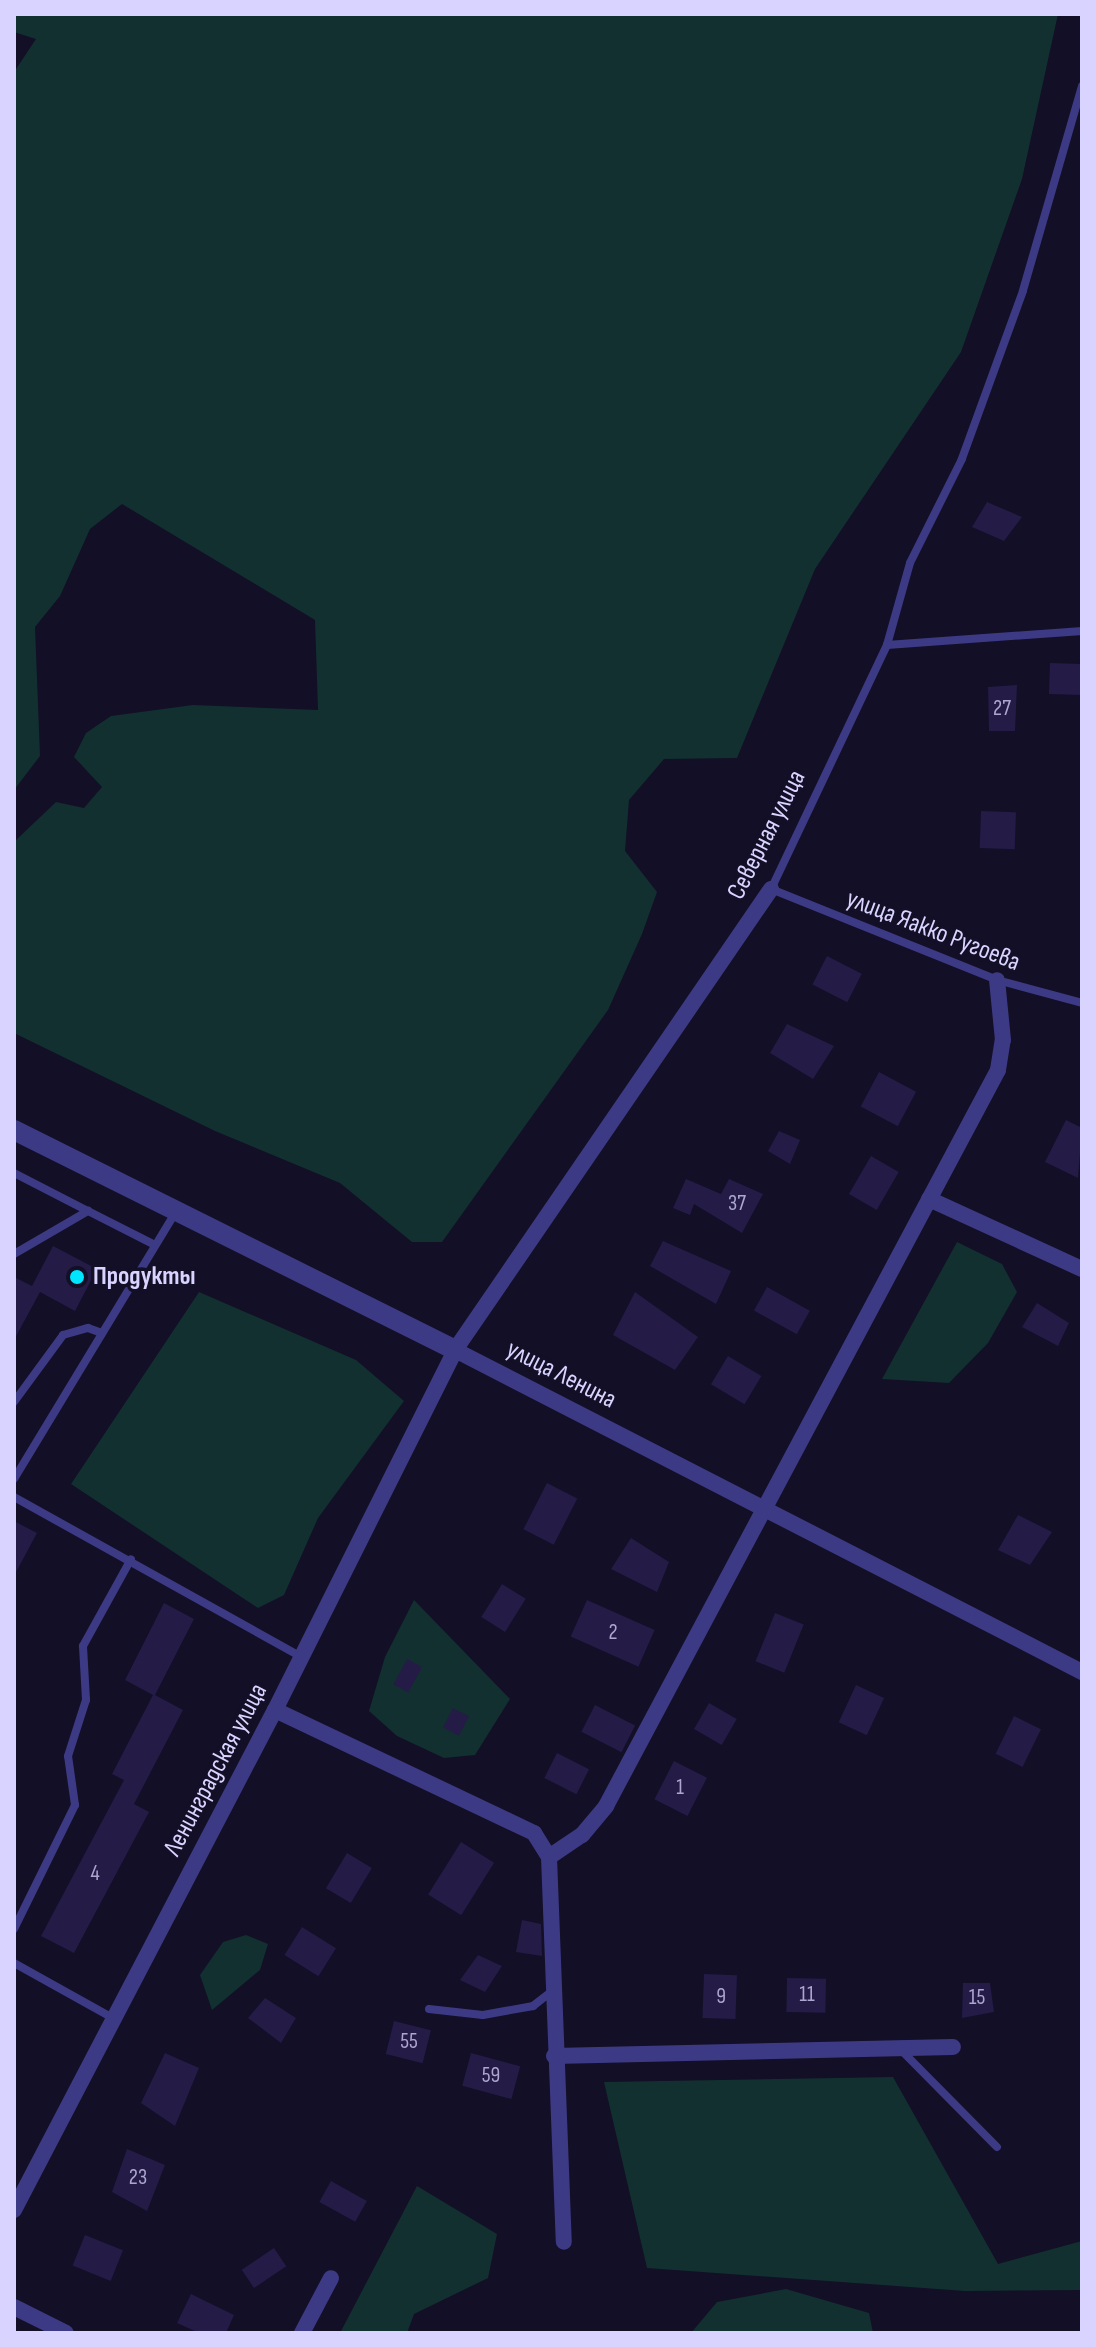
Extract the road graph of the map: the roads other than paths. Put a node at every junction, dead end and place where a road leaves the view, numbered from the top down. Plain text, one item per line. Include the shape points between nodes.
1 (1082, 86) edge
2 (1082, 631) edge
3 (887, 645) junction
4 (771, 889) junction
5 (997, 980) junction
6 (1082, 1003) edge
7 (14, 1130) edge
8 (14, 1173) edge
9 (929, 1199) junction
10 (88, 1211) junction
11 (176, 1212) junction
12 (151, 1243) junction
13 (14, 1254) edge
14 (1082, 1269) edge
15 (102, 1333) junction
16 (455, 1350) junction
17 (14, 1402) edge
18 (14, 1479) edge
19 (14, 1497) edge
20 (765, 1507) junction
21 (131, 1559) junction
22 (301, 1657) junction
23 (1082, 1672) edge
24 (275, 1710) junction
25 (549, 1857) junction
26 (14, 1929) edge
27 (14, 1963) edge
28 (551, 1992) junction
29 (429, 2009) dead end
30 (113, 2018) junction
31 (898, 2046) junction
32 (953, 2047) dead end
33 (554, 2056) junction
34 (997, 2147) dead end
35 (14, 2210) edge
36 (564, 2242) dead end
37 (331, 2278) dead end
38 (14, 2307) edge
39 (66, 2333) edge
40 (302, 2333) edge

1 - 3 lane, Северная улица via 1023,291 962,459 910,563
2 - 3 lane
3 - 4 lane, Северная улица
4 - 5 lane, улица Яакко Ругоева
4 - 16 street, Северная улица
5 - 6 lane, улица Яакко Ругоева
5 - 9 street via 1003,1040 998,1070
7 - 11 street, улица Ленина
8 - 10 lane
9 - 14 street
9 - 20 street
10 - 12 lane
10 - 13 lane
11 - 12 lane
11 - 16 street, улица Ленина
12 - 15 lane
15 - 17 lane via 88,1328 63,1335
15 - 18 lane
16 - 20 street, улица Ленина
16 - 22 street, Ленинградская улица
19 - 21 lane
20 - 23 street, улица Ленина
20 - 25 street via 606,1806 582,1835
21 - 22 lane
21 - 26 lane via 83,1646 86,1700 68,1756 75,1805
22 - 24 street, Ленинградская улица
24 - 25 street via 534,1833
24 - 30 street, Ленинградская улица
25 - 28 street
27 - 30 lane
28 - 29 lane via 533,2006 483,2015
28 - 33 street
30 - 35 street, Ленинградская улица
31 - 32 street
31 - 33 street
31 - 34 lane
33 - 36 street
37 - 40 street
38 - 39 street

